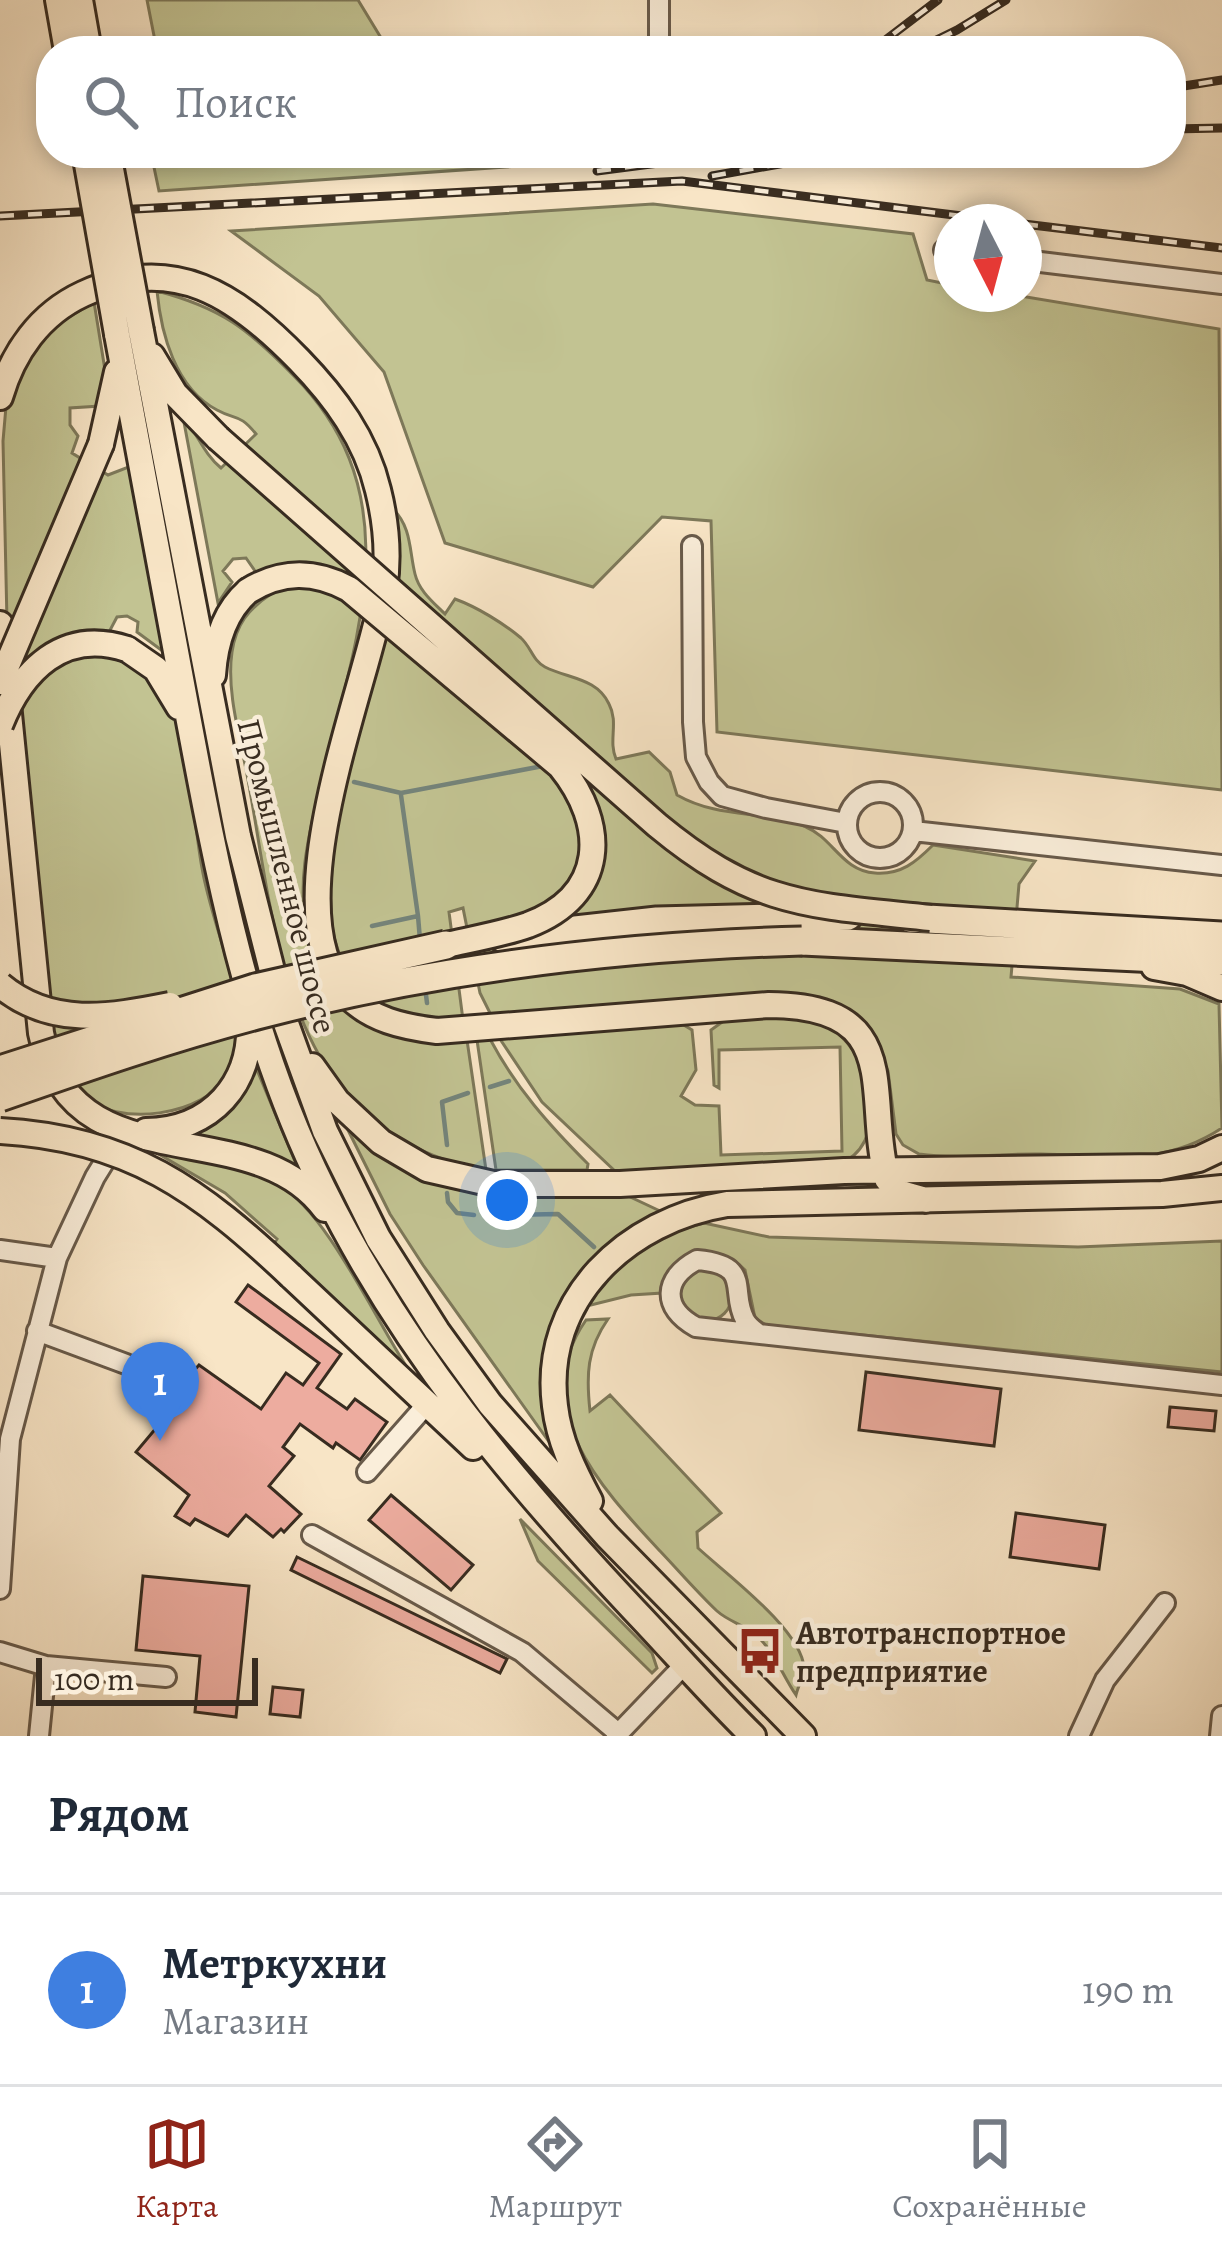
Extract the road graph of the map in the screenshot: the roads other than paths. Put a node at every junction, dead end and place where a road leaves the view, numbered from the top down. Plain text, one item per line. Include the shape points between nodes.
1 (58, 0) edge
2 (80, 0) edge
3 (659, 0) edge
4 (64, 36) edge
5 (86, 36) edge
6 (659, 36) edge
7 (89, 168) edge
8 (110, 168) edge
9 (1042, 262) edge
10 (1222, 284) edge
11 (129, 332) junction
12 (0, 397) edge
13 (692, 546) dead end
14 (0, 624) edge
15 (0, 682) edge
16 (212, 702) junction
17 (0, 725) edge
18 (195, 755) junction
19 (846, 823) junction
20 (913, 831) junction
21 (1222, 865) edge
22 (931, 918) junction
23 (1222, 936) edge
24 (1045, 938) junction
25 (446, 946) junction
26 (1222, 961) edge
27 (250, 984) junction
28 (0, 985) edge
29 (1222, 988) edge
30 (284, 1018) junction
31 (0, 1070) edge
32 (0, 1097) edge
33 (124, 1128) junction
34 (0, 1131) edge
35 (882, 1133) junction
36 (1222, 1148) edge
37 (925, 1169) junction
38 (885, 1170) junction
39 (844, 1171) junction
40 (1222, 1187) edge
41 (848, 1200) junction
42 (926, 1200) junction
43 (0, 1250) edge
44 (355, 1250) junction
45 (57, 1258) junction
46 (37, 1330) junction
47 (759, 1334) junction
48 (126, 1364) dead end
49 (1222, 1385) edge
50 (427, 1404) junction
51 (367, 1472) dead end
52 (532, 1501) junction
53 (312, 1535) dead end
54 (607, 1536) junction
55 (0, 1589) edge
56 (1165, 1603) dead end
57 (0, 1652) edge
58 (685, 1664) junction
59 (46, 1666) junction
60 (166, 1677) dead end
61 (1222, 1716) edge
62 (617, 1735) edge
63 (39, 1736) edge
64 (753, 1736) edge
65 (802, 1736) edge
66 (1079, 1736) edge
67 (1220, 1736) edge

1 - 4 main road
2 - 5 main road
3 - 6 street
7 - 11 main road, Промышленное шоссе, bridge
8 - 11 main road, Промышленное шоссе, bridge
9 - 10 street
11 - 15 main road, bridge via 101,444
11 - 16 main road, Промышленное шоссе
11 - 18 main road, Промышленное шоссе
11 - 22 main road, bridge via 218,438 714,870 793,901
12 - 35 main road via 31,334 67,302 114,283 158,278 201,285 244,308 343,411 378,488 386,572 324,829 317,901 329,964 359,1006 412,1028 458,1031 804,1007 837,1019 862,1042 877,1075
13 - 19 street via 693,722 696,757 709,782 722,796
14 - 33 main road via 46,1056 75,1105
16 - 25 main road, bridge via 221,631 237,600 278,577 315,575 349,589 560,766 585,802 594,833 584,880 529,924
16 - 30 main road, Промышленное шоссе
17 - 18 main road, bridge via 23,679 47,656 80,644 127,649 167,683
18 - 27 main road, Промышленное шоссе
19 - 20 street via 856,849 869,857 897,854
19 - 20 street via 858,799 884,791 907,805
20 - 21 street
22 - 24 highway
22 - 25 highway, bridge via 657,921
23 - 24 highway
24 - 26 highway
24 - 29 main road
24 - 32 highway, bridge via 802,940 504,965 261,1014
25 - 27 highway, bridge
27 - 28 main road, bridge via 83,1018 43,1011
27 - 31 highway, bridge
27 - 33 main road via 248,1052 223,1103 191,1125
27 - 44 main road, Промышленное шоссе via 295,1124
30 - 39 main road via 358,1125 453,1177 524,1186
30 - 54 main road, Промышленное шоссе via 325,1131 378,1238 490,1404
33 - 44 main road via 275,1169 317,1197
33 - 45 street
34 - 50 main road, bridge via 73,1140 155,1169 216,1209
35 - 37 main road via 898,1155
35 - 38 main road
35 - 39 main road via 876,1153
36 - 37 main road via 1160,1167
37 - 38 main road
38 - 39 main road
38 - 41 main road via 876,1190
38 - 42 main road via 895,1190
40 - 42 main road
41 - 42 main road
41 - 54 main road via 727,1204 682,1214 629,1240 589,1280 563,1331 555,1406 575,1474
43 - 45 street
44 - 52 main road, Промышленное шоссе via 446,1394
45 - 46 street
46 - 48 street
46 - 55 street via 10,1439
47 - 47 street via 744,1319 729,1270 698,1260 674,1278 670,1294 682,1320
47 - 49 street
50 - 51 street
50 - 52 main road
52 - 58 main road, Промышленное шоссе
53 - 62 street via 522,1652
54 - 65 main road, Промышленное шоссе
56 - 66 street via 1105,1680
57 - 59 street
58 - 62 street
58 - 64 main road, Промышленное шоссе
59 - 60 street
59 - 63 street
61 - 67 street

